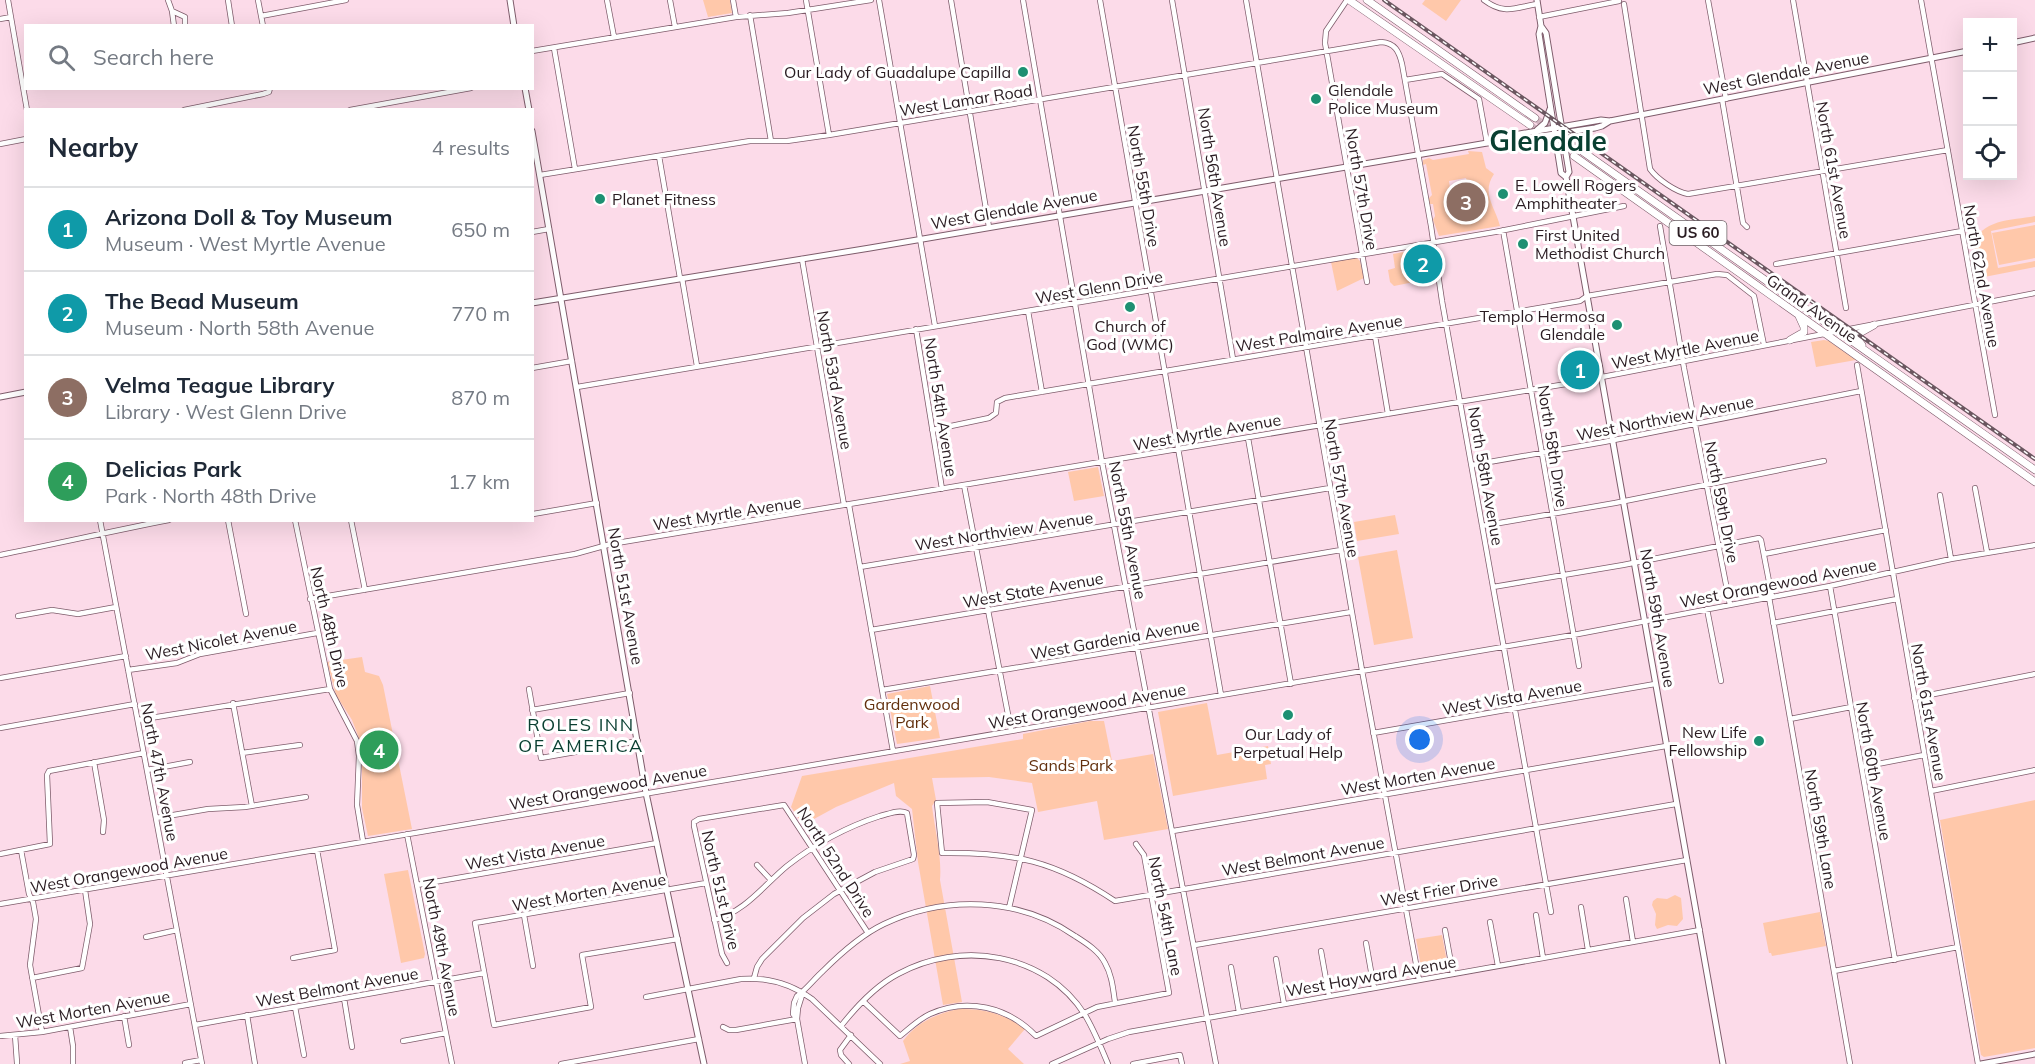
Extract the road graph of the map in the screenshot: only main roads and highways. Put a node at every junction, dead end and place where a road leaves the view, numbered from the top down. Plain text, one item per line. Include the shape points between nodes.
1 (510, 0) edge
2 (1348, 0) edge
3 (1367, 0) edge
4 (1537, 2) edge
5 (514, 24) edge
6 (1541, 26) junction
7 (2035, 38) edge
8 (2017, 42) edge
9 (1963, 52) edge
10 (525, 90) edge
11 (1549, 95) junction
12 (529, 108) edge
13 (1533, 125) junction
14 (1563, 130) junction
15 (1555, 131) junction
16 (534, 141) edge
17 (1499, 141) junction
18 (1566, 177) junction
19 (561, 298) junction
20 (534, 303) edge
21 (1799, 316) junction
22 (1874, 325) road end
23 (1790, 340) road end
24 (1870, 353) junction
25 (24, 392) edge
26 (0, 397) edge
27 (2035, 470) edge
28 (2034, 482) edge
29 (2035, 1054) edge
30 (704, 1064) edge
31 (1723, 1064) edge
32 (1980, 1064) edge

1 - 5 main road
2 - 13 highway
3 - 13 highway
4 - 6 main road, North 59th Avenue
6 - 11 main road, North 59th Avenue
6 - 14 main road, North 59th Avenue via 1546,33
7 - 8 main road
9 - 14 main road, West Glendale Avenue
10 - 12 main road
11 - 13 main road via 1547,120 1542,127
11 - 15 main road, North 59th Avenue
13 - 15 main road, West Glendale Avenue
13 - 17 main road, West Glendale Avenue
14 - 15 main road, West Glendale Avenue
14 - 18 main road, North 59th Avenue via 1569,172
15 - 17 main road, West Glendale Avenue
15 - 18 main road, North 59th Avenue
16 - 19 main road, North 51st Avenue
17 - 19 main road, West Glendale Avenue
18 - 31 main road, North 59th Avenue
19 - 20 main road, West Glendale Avenue
19 - 30 main road, North 51st Avenue via 646,793
21 - 23 highway via 1804,332
21 - 24 highway, Grand Avenue / US 60 via 1576,152
21 - 28 highway, Grand Avenue / US 60
22 - 24 highway via 1858,334
24 - 27 highway, Grand Avenue / US 60
25 - 26 main road
29 - 32 main road

